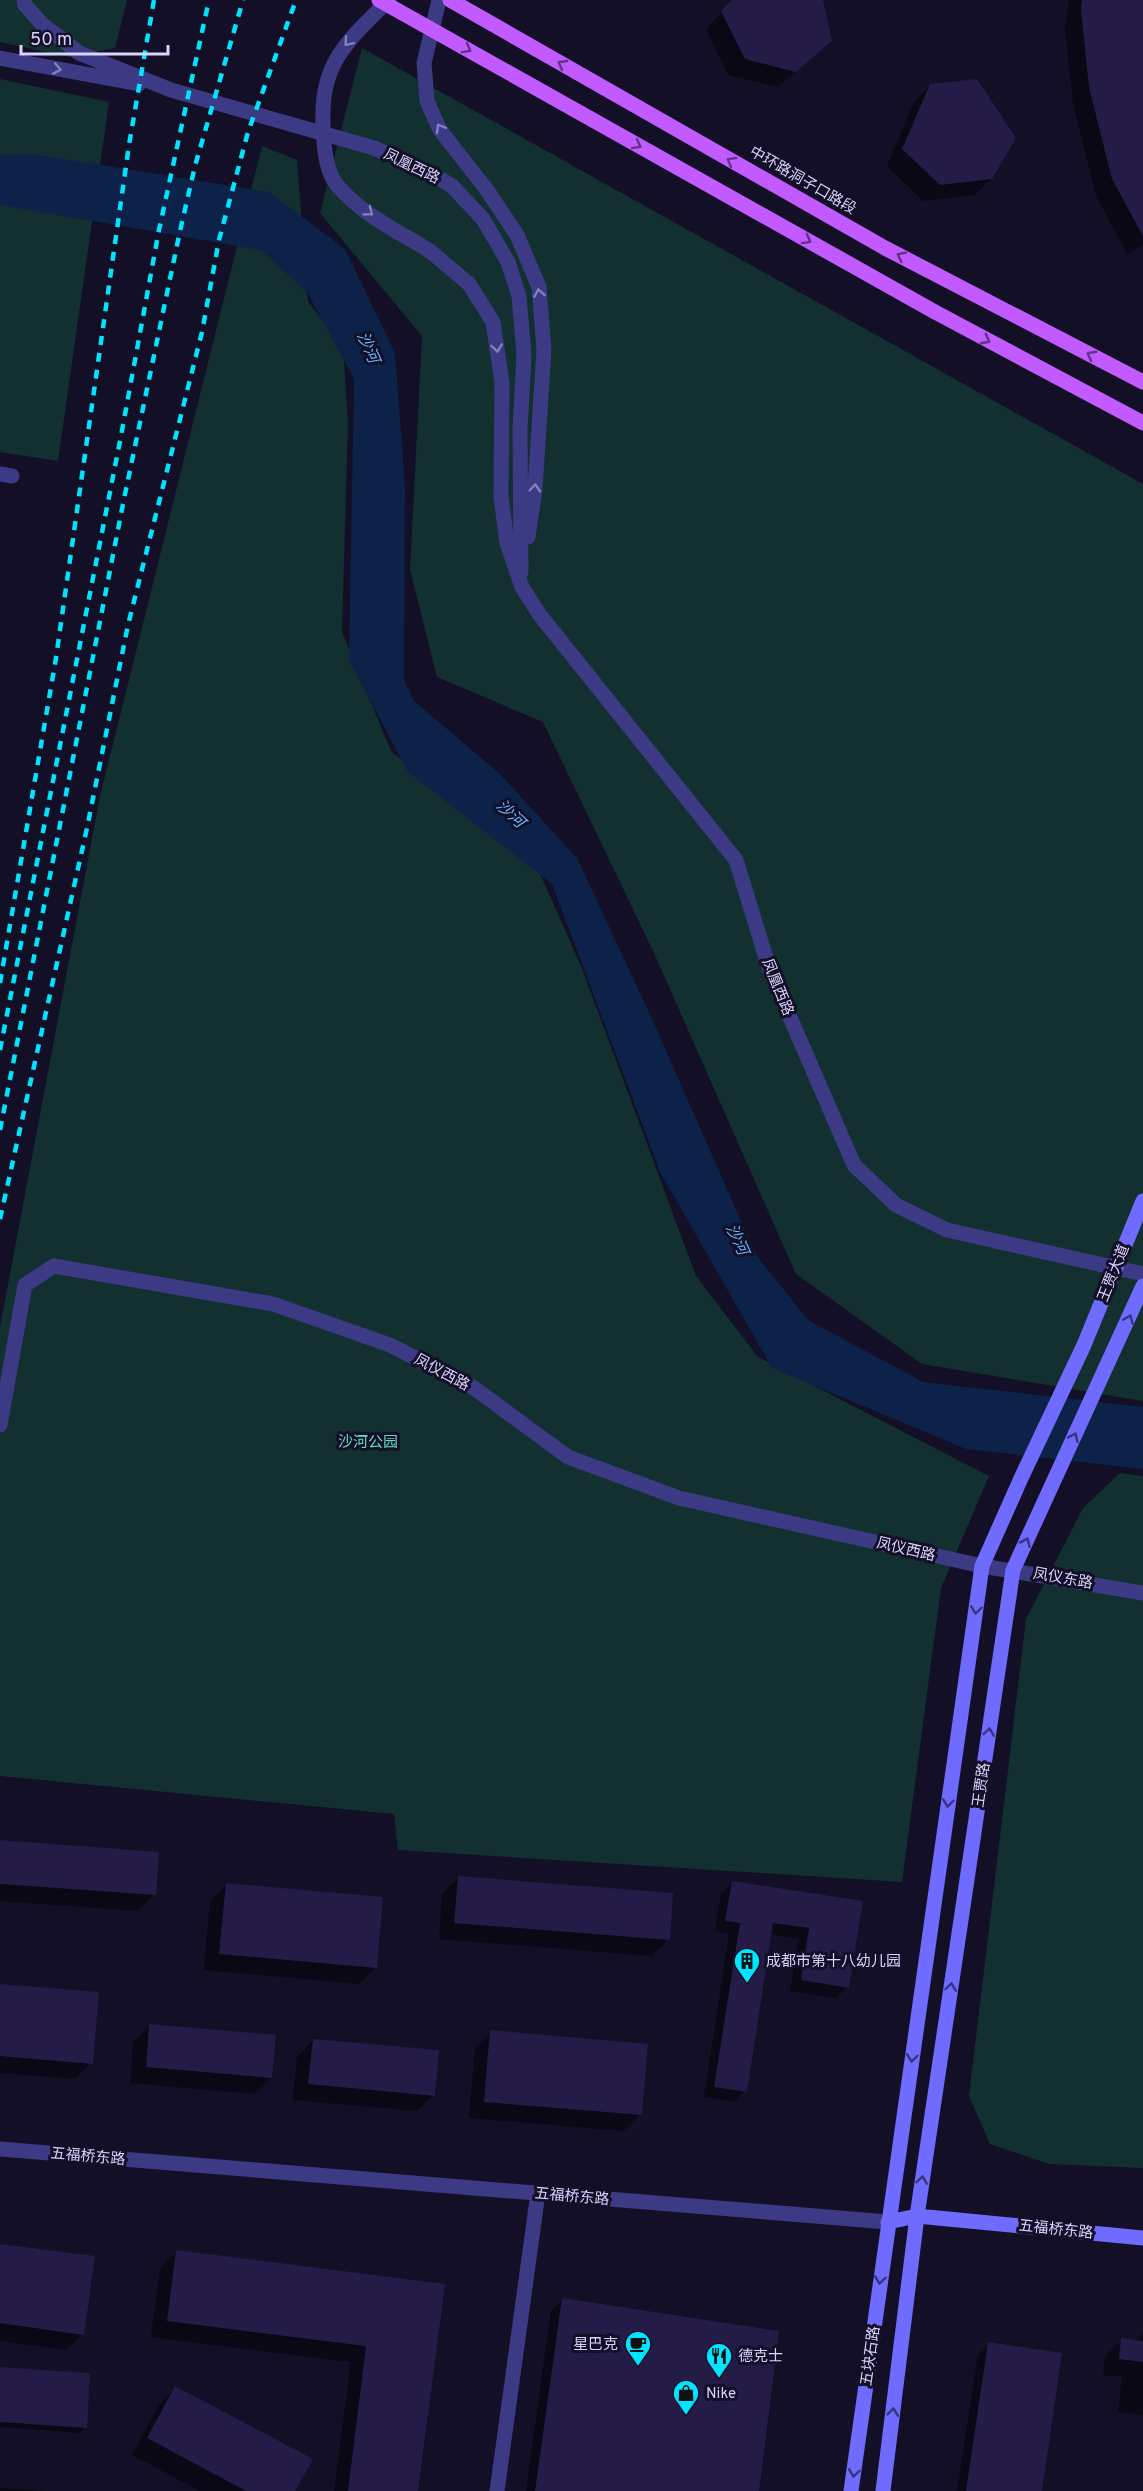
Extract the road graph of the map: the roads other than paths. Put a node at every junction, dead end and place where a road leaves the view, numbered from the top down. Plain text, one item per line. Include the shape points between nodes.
1 (24, 0) edge
2 (379, 0) edge
3 (389, 0) edge
4 (439, 0) edge
5 (450, 0) edge
6 (0, 58) edge
7 (171, 90) junction
8 (1143, 382) edge
9 (1143, 423) edge
10 (522, 587) junction
11 (1143, 1202) edge
12 (1116, 1266) junction
13 (1143, 1274) edge
14 (1143, 1286) edge
15 (1084, 1345) joint
16 (0, 1425) edge
17 (982, 1566) junction
18 (1013, 1570) junction
19 (1143, 1593) edge
20 (0, 2149) edge
21 (538, 2193) junction
22 (917, 2216) junction
23 (888, 2222) junction
24 (914, 2238) joint
25 (1143, 2238) edge
26 (497, 2491) edge
27 (851, 2491) edge
28 (883, 2491) edge

1 - 7 street, 凤凰西路 via 42,24 79,53
2 -> 9 main road, bridge via 935,312
3 -> 10 street, 凤凰西路, bridge via 335,58 322,103 326,158 335,183 469,284 493,322 502,383 501,497 507,543
10 -> 4 street via 535,489 544,350 539,287 517,235 440,130 427,101 424,63
8 -> 5 main road, 中环路洞子口路段 via 885,248
6 -> 7 street
7 - 10 street, 凤凰西路 via 374,148 452,186 483,219 508,262 519,296 524,355 520,429
10 - 12 street, 凤凰西路 via 539,614 736,860 770,971 854,1165 896,1205 947,1230
11 - 12 main road, 王贾大道
12 - 13 street, 凤凰西路
12 - 15 main road, 王贾大道
18 -> 14 main road, 王贾路
15 - 17 main road, 王贾路
16 - 17 street, 凤仪西路 via 25,1285 54,1266 273,1304 390,1345 474,1388 568,1457 646,1486 679,1498
17 - 18 street, 凤仪东路
17 -> 23 main road, 王贾路
18 - 19 street, 凤仪东路
22 -> 18 main road, 王贾路
20 - 21 street, 五福桥东路
21 - 23 street, 五福桥东路
21 - 26 street
22 - 23 main road, 五福桥东路
22 - 24 main road, 王贾路
22 - 25 main road, 五福桥东路
23 -> 27 main road, 五块石路
28 -> 24 main road, 五块石路

